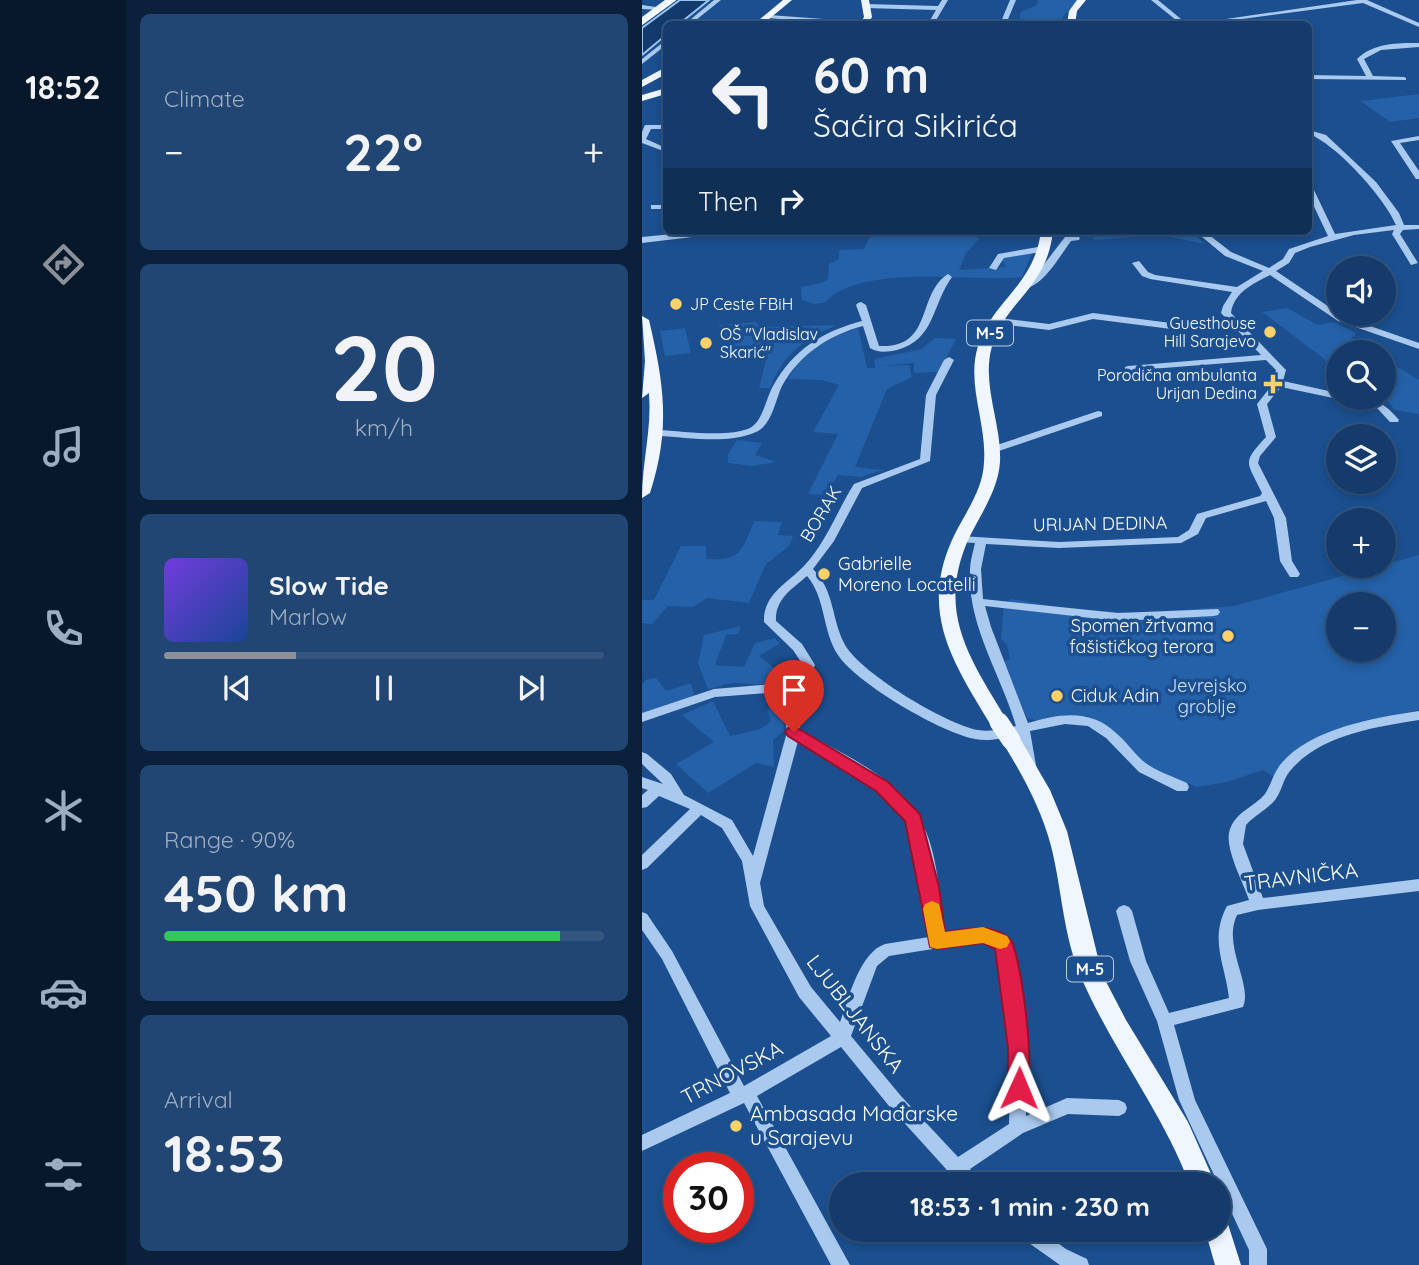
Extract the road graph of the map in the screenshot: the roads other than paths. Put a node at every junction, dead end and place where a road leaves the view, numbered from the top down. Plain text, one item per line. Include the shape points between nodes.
1 (671, 0) edge
2 (718, 0) edge
3 (788, 0) edge
4 (945, 0) edge
5 (1013, 0) edge
6 (1082, 0) edge
7 (1154, 0) edge
8 (1363, 1) edge
9 (865, 3) edge
10 (642, 7) edge
11 (660, 8) junction
12 (939, 8) junction
13 (1211, 15) dead end
14 (770, 17) junction
15 (642, 21) edge
16 (692, 21) edge
17 (763, 21) edge
18 (824, 21) edge
19 (867, 21) edge
20 (932, 21) edge
21 (1004, 21) edge
22 (1071, 21) edge
23 (1180, 21) edge
24 (1223, 21) joint
25 (1419, 25) edge
26 (663, 44) edge
27 (1419, 45) edge
28 (642, 62) edge
29 (663, 72) edge
30 (1312, 77) edge
31 (1370, 77) junction
32 (1404, 79) dead end
33 (642, 84) edge
34 (663, 92) edge
35 (643, 97) edge
36 (663, 127) edge
37 (1312, 133) edge
38 (1419, 138) edge
39 (642, 140) edge
40 (663, 147) edge
41 (1419, 177) edge
42 (1312, 194) edge
43 (654, 207) dead end
44 (663, 207) edge
45 (1401, 227) junction
46 (1419, 227) edge
47 (689, 235) edge
48 (1046, 235) edge
49 (1204, 235) edge
50 (1076, 238) dead end
51 (1333, 238) junction
52 (642, 240) edge
53 (1044, 249) junction
54 (1136, 263) dead end
55 (1414, 263) dead end
56 (993, 268) dead end
57 (1270, 271) junction
58 (948, 277) dead end
59 (1024, 287) junction
60 (1238, 290) junction
61 (861, 304) dead end
62 (642, 320) edge
63 (998, 321) junction
64 (865, 324) junction
65 (1171, 326) dead end
66 (1419, 346) edge
67 (1270, 357) junction
68 (949, 360) dead end
69 (650, 363) junction
70 (1128, 369) dead end
71 (1278, 383) junction
72 (642, 394) edge
73 (1326, 394) edge
74 (1384, 410) edge
75 (1098, 414) dead end
76 (1394, 420) dead end
77 (658, 433) junction
78 (992, 450) junction
79 (642, 493) edge
80 (1267, 494) junction
81 (960, 539) junction
82 (981, 540) junction
83 (807, 569) junction
84 (1294, 574) dead end
85 (980, 602) junction
86 (1214, 612) dead end
87 (787, 687) junction
88 (1419, 715) edge
89 (642, 718) edge
90 (1012, 729) junction
91 (794, 732) junction
92 (642, 757) edge
93 (642, 782) edge
94 (1182, 787) dead end
95 (659, 788) junction
96 (678, 797) junction
97 (642, 803) edge
98 (700, 808) junction
99 (642, 864) edge
100 (754, 881) junction
101 (1419, 885) edge
102 (1258, 904) junction
103 (1124, 911) dead end
104 (642, 918) edge
105 (937, 941) junction
106 (1165, 1021) junction
107 (842, 1038) junction
108 (743, 1095) junction
109 (1119, 1108) dead end
110 (1017, 1128) junction
111 (642, 1143) edge
112 (955, 1168) junction
113 (959, 1172) edge
114 (1197, 1172) edge
115 (1041, 1242) edge
116 (841, 1265) edge
117 (1080, 1265) edge
118 (1257, 1265) edge

1 - 11 main road
2 - 16 street
3 - 14 main road
4 - 12 street
5 - 21 street
6 - 22 main road
7 - 23 street
8 - 24 street
8 - 25 street
9 - 12 street
9 - 19 main road
10 - 11 street
11 - 15 main road
12 - 20 street
13 - 24 street
14 - 17 main road
14 - 18 street
26 - 28 street
27 - 31 street via 1387,47 1363,55 1360,59
29 - 33 main road
30 - 31 street
31 - 32 street
34 - 35 main road
36 - 39 street via 648,127
37 - 45 street via 1323,137 1373,184
38 - 41 street via 1396,141
39 - 40 street
42 - 51 street
43 - 44 street
45 - 46 street
45 - 51 street
45 - 55 street via 1397,240
47 - 52 street
48 - 53 main road, M-5
49 - 57 street via 1228,254
50 - 59 street via 1068,239 1038,278
51 - 57 street via 1292,251
53 - 56 street via 1001,256
53 - 59 main road, M-5
54 - 60 street via 1153,277
57 - 60 street
57 - 66 street via 1341,319
58 - 64 street via 939,285 920,336 912,343 877,349
59 - 63 main road, M-5
60 - 67 street via 1225,313
61 - 64 street
62 - 69 main road
63 - 65 street via 1049,327 1092,316
63 - 78 main road, M-5 via 982,361
64 - 77 street via 823,336 805,349 782,378 755,429
67 - 70 street
67 - 71 street via 1281,370
68 - 83 street, BORAK via 931,395 925,461 858,486
69 - 72 main road
69 - 77 main road via 658,382
71 - 73 street
71 - 80 street via 1262,404 1271,437 1253,463
74 - 76 street
75 - 78 street
77 - 79 main road
78 - 81 main road, M-5 via 985,492
80 - 82 street, URIJAN DEDINA via 1261,500 1201,516 1194,533 1181,540 1059,545
80 - 84 street via 1280,518 1285,561
81 - 82 street, URIJAN DEDINA
81 - 90 main road, M-5 via 946,586 947,622 956,652
82 - 85 street via 974,568
83 - 87 street via 781,590 769,613 770,622 802,648 809,665 801,680
83 - 90 street via 820,580 836,645 870,678 962,732 987,736
85 - 86 street via 1118,617
85 - 90 street
87 - 89 street via 714,693
87 - 91 street
88 - 102 street via 1328,737 1283,770 1278,787 1266,802 1245,815 1236,834
90 - 94 street via 1089,721 1146,769
90 - 114 main road, M-5 via 1061,842 1090,971
91 - 100 street
91 - 105 street via 882,786 913,818
92 - 96 street, LJUBLJANSKA via 666,777
93 - 95 street, LJUBLJANSKA
95 - 96 street, LJUBLJANSKA
95 - 97 street
96 - 98 street, LJUBLJANSKA
98 - 99 street
98 - 100 street, LJUBLJANSKA via 727,824 749,861
100 - 107 street, LJUBLJANSKA via 757,906 784,959
101 - 102 street, TRAVNIČKA
102 - 106 street, TRAVNIČKA via 1232,910 1225,928 1236,1002
103 - 106 street via 1138,961
104 - 108 street
105 - 107 street via 877,954
105 - 110 street via 983,935 996,937 1004,945 1019,1048
106 - 118 street via 1187,1100 1258,1249
107 - 108 street, TRNOVSKA
107 - 112 street, LJUBLJANSKA
108 - 111 street, TRNOVSKA
108 - 116 street
109 - 110 street via 1067,1107
110 - 112 street
112 - 113 street, LJUBLJANSKA
115 - 117 street

